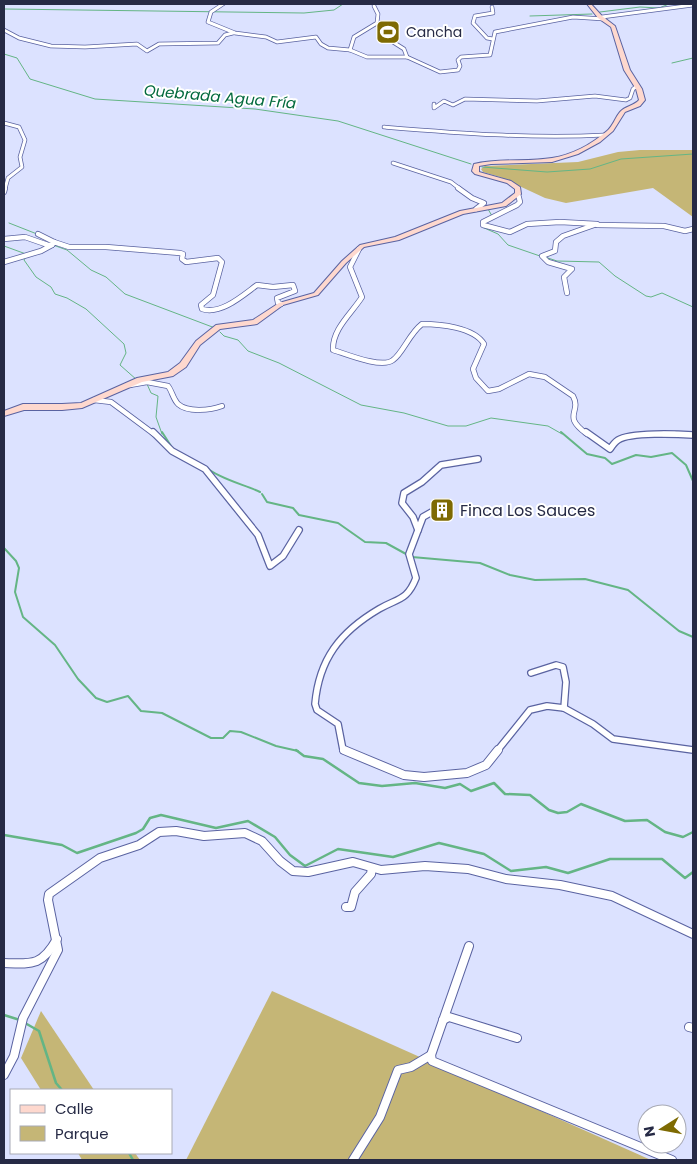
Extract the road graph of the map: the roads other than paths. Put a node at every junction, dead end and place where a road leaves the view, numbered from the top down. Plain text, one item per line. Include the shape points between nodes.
1 (223, 4) edge
2 (589, 4) edge
3 (693, 5) edge
4 (374, 6) dead end
5 (492, 7) dead end
6 (602, 18) junction
7 (4, 30) edge
8 (235, 33) junction
9 (493, 39) junction
10 (393, 42) dead end
11 (350, 50) junction
12 (407, 57) junction
13 (636, 86) junction
14 (434, 104) dead end
15 (4, 123) edge
16 (384, 127) dead end
17 (605, 135) junction
18 (393, 163) dead end
19 (4, 192) edge
20 (518, 194) junction
21 (476, 209) junction
22 (597, 225) junction
23 (693, 229) edge
24 (38, 234) dead end
25 (4, 239) edge
26 (53, 243) junction
27 (360, 247) junction
28 (4, 262) edge
29 (567, 294) dead end
30 (281, 304) junction
31 (129, 385) junction
32 (94, 400) junction
33 (222, 406) dead end
34 (4, 414) edge
35 (693, 435) edge
36 (478, 459) dead end
37 (437, 509) dead end
38 (299, 530) dead end
39 (418, 532) junction
40 (530, 673) dead end
41 (564, 708) junction
42 (693, 750) edge
43 (372, 868) junction
44 (346, 907) dead end
45 (693, 934) edge
46 (57, 939) junction
47 (469, 946) dead end
48 (4, 963) edge
49 (443, 1020) junction
50 (517, 1038) dead end
51 (432, 1055) junction
52 (4, 1075) edge
53 (353, 1160) edge
54 (672, 1160) edge

1 - 8 street via 211,12 208,22
2 - 6 main road
3 - 6 street
4 - 11 street via 378,14 377,23 354,37
5 - 9 street via 494,13 475,16 473,22 487,38
6 - 9 street via 577,17 542,22 495,32
6 - 13 main road via 613,26 627,70
7 - 8 street via 46,46 136,44 147,51 158,44 218,44 225,35
8 - 11 street via 277,42 315,36 324,47
9 - 12 street via 490,55 461,57 458,60 460,68 451,72 438,72
10 - 12 street via 404,48
11 - 12 street via 369,57
13 - 14 street via 626,100 596,96 537,101 465,99 453,105 444,101 434,108
13 - 17 main road via 642,96 641,103 622,111 616,124
15 - 19 street via 19,127 25,140 20,157 22,167 8,178
16 - 17 street via 496,136 555,138
17 - 20 main road via 592,146 560,158 476,165 477,174 512,184 518,188
18 - 21 street via 452,182 484,203
20 - 21 main road via 504,205
20 - 22 street via 520,202 486,220 483,225 510,232 527,224
21 - 27 main road via 397,238
22 - 23 street
22 - 29 street via 561,237 556,242 556,250 542,256 547,262 572,270 564,277
24 - 26 street
25 - 26 street via 25,237
26 - 28 street via 41,251
26 - 30 street via 69,247 183,254 186,262 218,258 222,262 215,291 202,309 209,311 234,302 257,285 294,286 295,291 278,298
27 - 30 main road via 316,294
27 - 35 street via 350,267 362,296 341,326 332,345 333,350 387,363 394,360 412,332 422,324 466,332 483,342 484,348 473,369 476,378 488,391 496,391 526,375 538,374 573,396 575,425 609,448 624,438 668,432
30 - 31 main road via 255,322 218,327 198,343 178,370
31 - 32 main road
31 - 33 street via 147,382 168,386 182,406 209,410
32 - 34 main road via 62,408 23,407
32 - 38 street via 115,404 159,437 172,451 206,469 258,536 270,566 282,560
36 - 39 street via 441,465 404,493 402,503 413,517
37 - 39 street via 422,517
39 - 41 street via 409,554 416,578 411,592 362,620 327,655 315,704 317,710 338,724 343,750 404,775 424,777 467,773 486,765 530,710
40 - 41 street via 556,665 563,667 566,682
41 - 42 street via 610,738
43 - 44 street via 371,874 355,892 351,908
43 - 45 street via 387,870 425,866 468,869 506,879 577,888 621,900
43 - 46 street via 353,862 308,872 293,871 251,835 204,836 164,831 139,845 100,858 49,894
46 - 48 street via 41,961
46 - 52 street via 57,954 23,1018 14,1056
47 - 49 street
49 - 50 street via 449,1017
49 - 51 street
51 - 53 street via 411,1067 398,1070 368,1142
51 - 54 street via 434,1062

